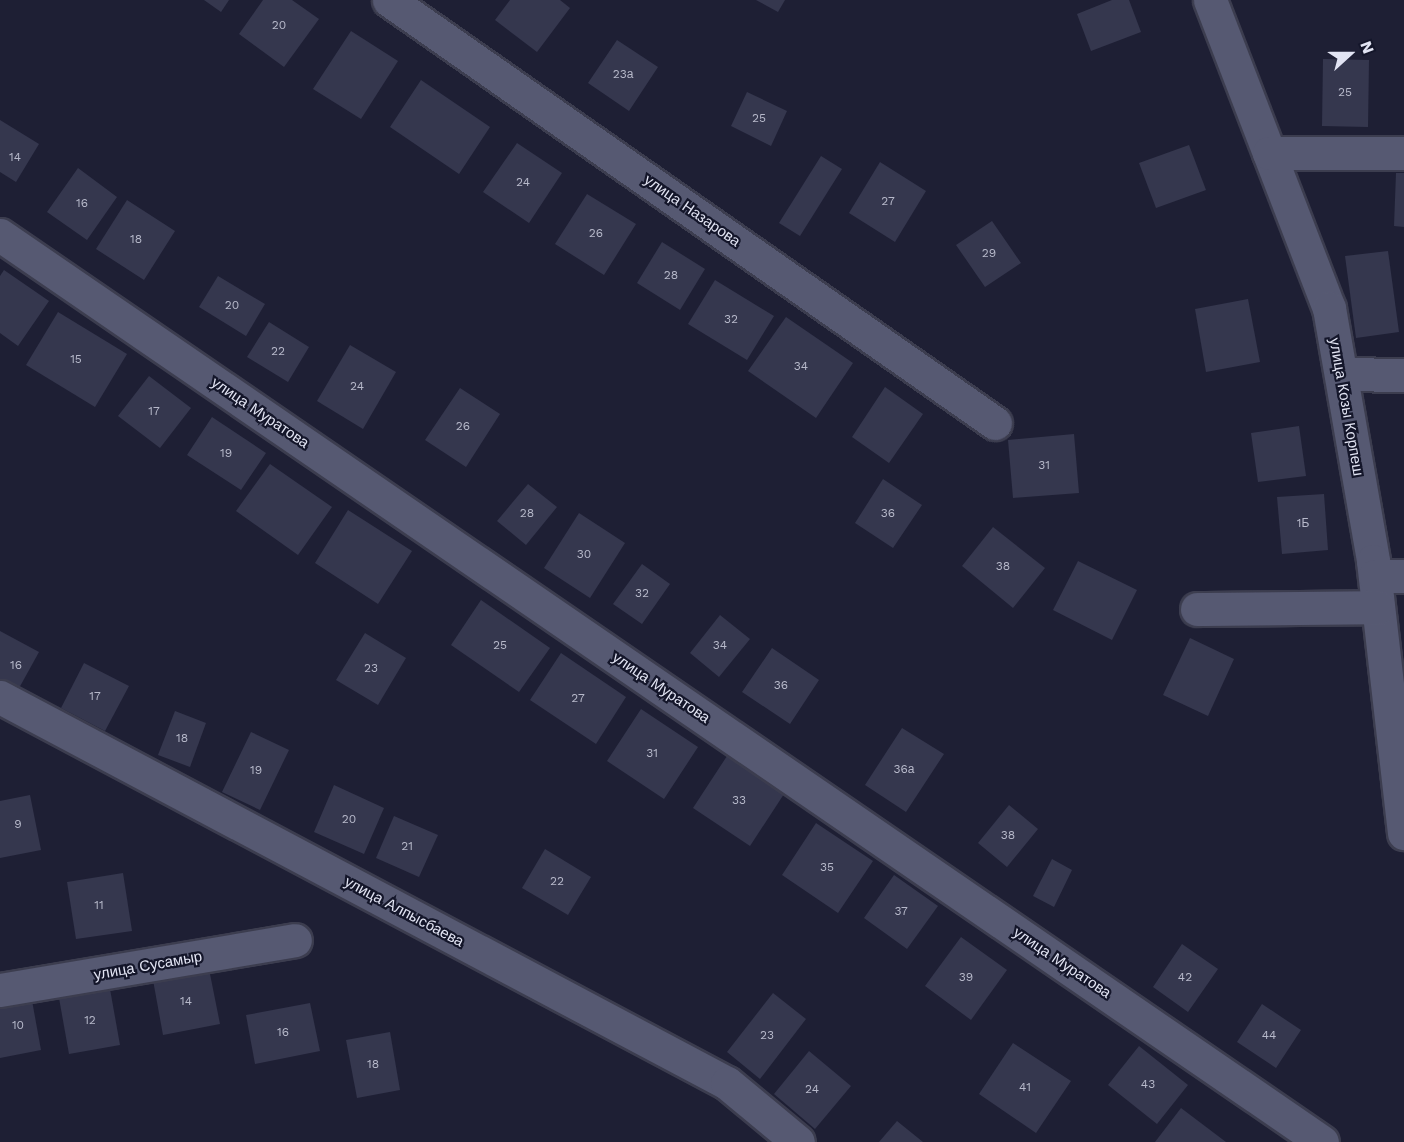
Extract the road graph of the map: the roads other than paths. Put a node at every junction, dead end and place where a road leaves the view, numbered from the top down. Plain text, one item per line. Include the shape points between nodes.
1 (389, 0) edge
2 (1210, 0) edge
3 (1269, 153) junction
4 (1404, 153) edge
5 (0, 235) edge
6 (1341, 374) junction
7 (1404, 375) edge
8 (995, 423) dead end
9 (1386, 586) edge
10 (1197, 609) dead end
11 (0, 697) edge
12 (1404, 831) edge
13 (295, 940) dead end
14 (0, 990) edge
15 (798, 1142) edge
16 (1322, 1142) edge

1 - 8 street, улица Назарова
2 - 3 street, улица Козы Корпеш
3 - 4 street
3 - 6 street, улица Козы Корпеш via 1329,308
5 - 16 street, улица Муратова
6 - 7 street
6 - 9 street, улица Козы Корпеш
9 - 10 street
9 - 12 street, улица Козы Корпеш
11 - 15 street, улица Алпысбаева via 727,1083
13 - 14 street, улица Сусамыр

